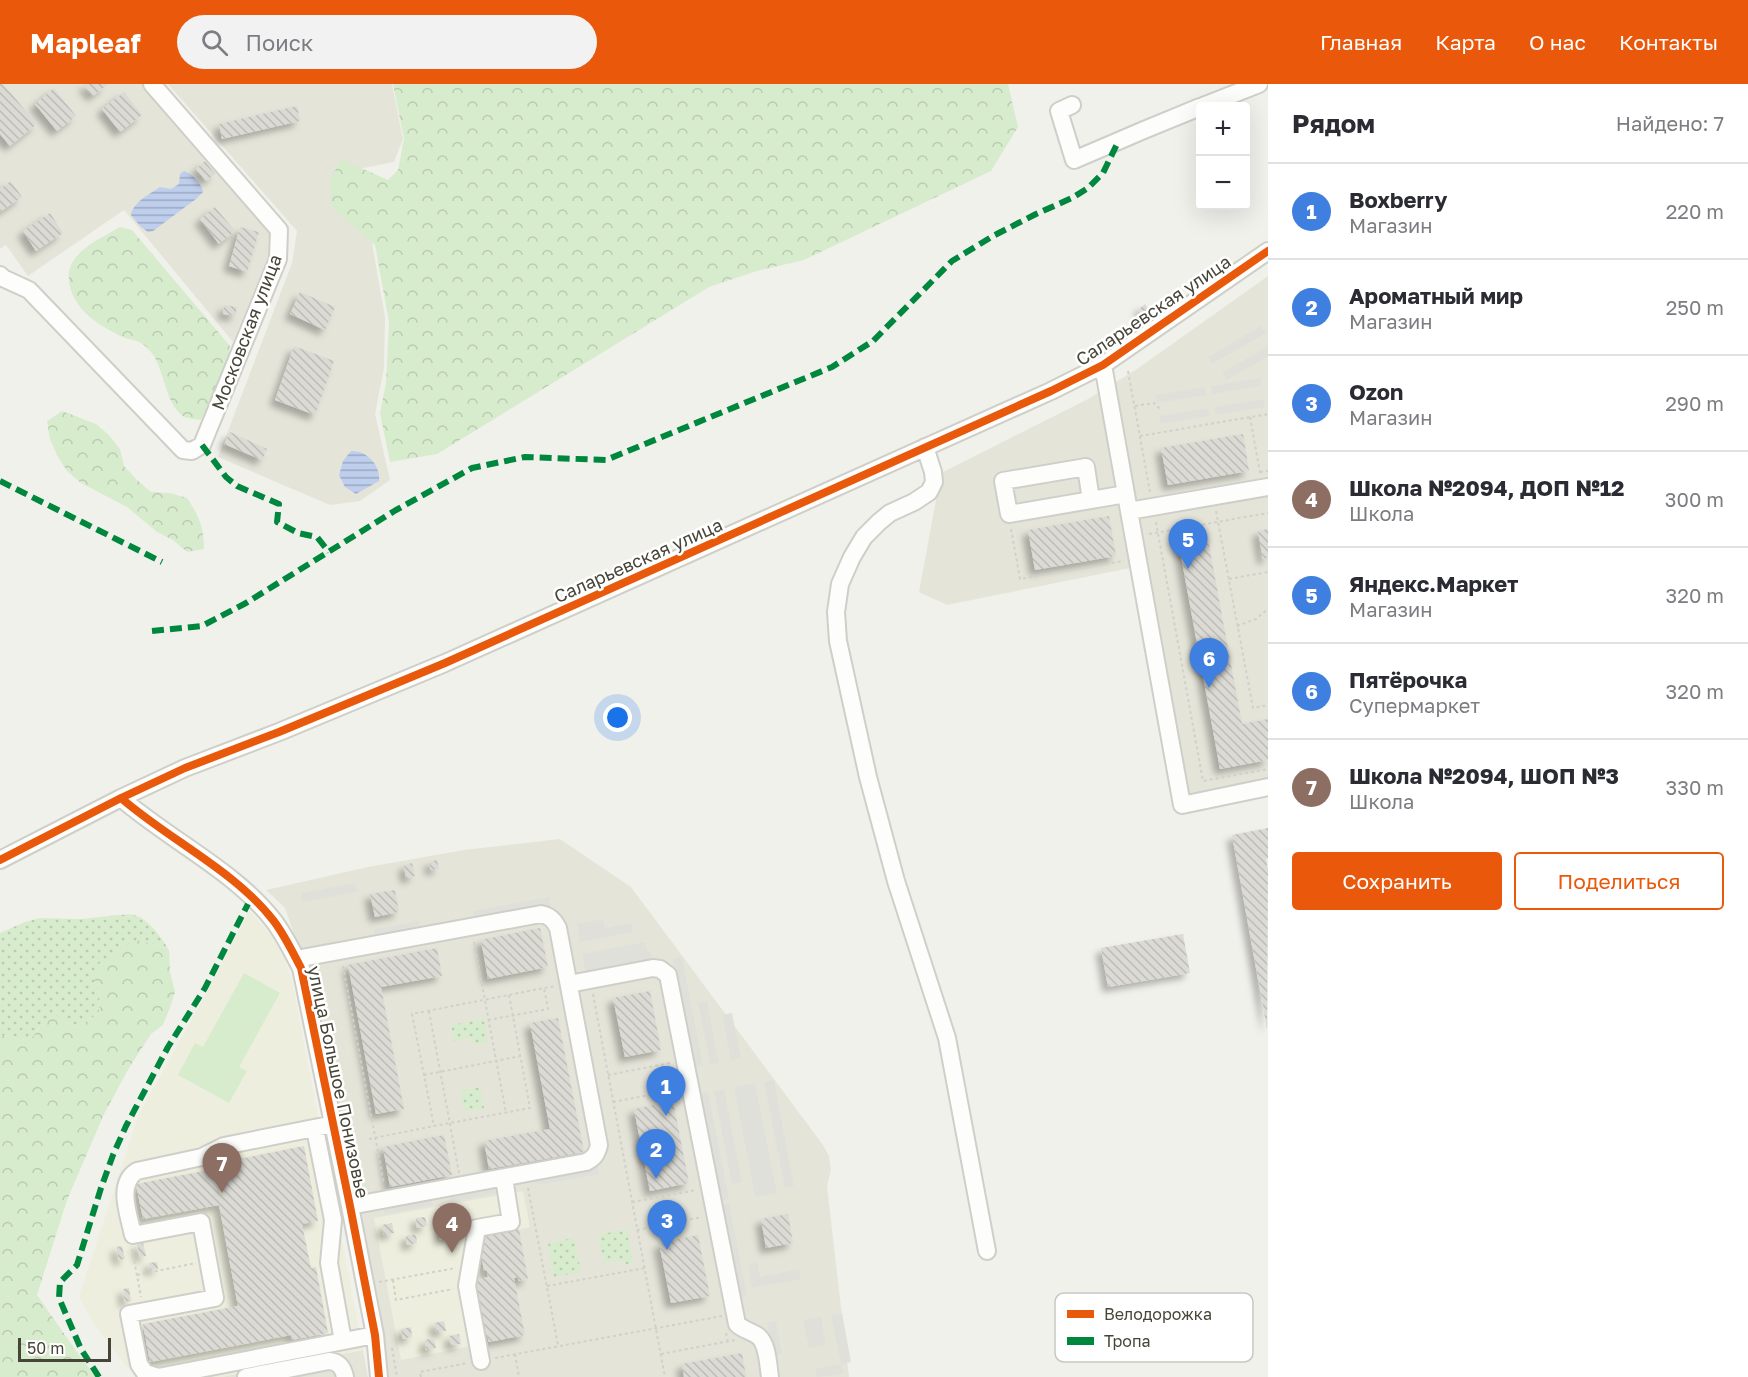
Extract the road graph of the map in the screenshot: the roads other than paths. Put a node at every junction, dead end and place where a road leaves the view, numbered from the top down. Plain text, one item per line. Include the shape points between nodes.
1 (152, 84) edge
2 (1259, 84) edge
3 (1214, 102) edge
4 (1072, 105) dead end
5 (1196, 109) edge
6 (1268, 251) edge
7 (0, 274) edge
8 (1103, 365) junction
9 (926, 447) junction
10 (1263, 483) edge
11 (1126, 494) junction
12 (1091, 500) junction
13 (1129, 511) junction
14 (1268, 787) edge
15 (121, 798) junction
16 (0, 860) edge
17 (296, 959) junction
18 (569, 984) junction
19 (334, 1124) junction
20 (315, 1129) junction
21 (504, 1178) junction
22 (350, 1206) junction
23 (987, 1251) dead end
24 (375, 1335) junction
25 (343, 1341) junction
26 (481, 1361) road end
27 (246, 1377) edge
28 (345, 1377) edge
29 (379, 1377) edge
30 (770, 1377) edge

1 - 7 street, Московская улица via 279,230 278,259 202,445 192,451 183,450 29,290
2 - 3 street
4 - 5 street via 1059,111 1074,160
6 - 8 street, Саларьевская улица
8 - 9 street, Саларьевская улица
8 - 11 street
9 - 15 street, Саларьевская улица via 445,663 185,768
9 - 23 street via 934,482 928,492 890,513 864,537 840,584 837,631 874,800 947,1038
10 - 13 street via 1213,497
11 - 12 street
11 - 13 street
12 - 12 street via 1009,514 1003,481 1086,467
13 - 14 street via 1182,805
15 - 16 street, Саларьевская улица
15 - 17 street, улица Большое Понизовье via 243,888 273,920
17 - 18 street via 541,914 548,915 558,928
17 - 19 street, улица Большое Понизовье
18 - 21 street via 599,1145 597,1153 586,1162
18 - 30 street via 653,968 668,975 737,1324 764,1342
19 - 20 street
19 - 22 street, улица Большое Понизовье
20 - 25 street via 333,1220 329,1263
20 - 25 street via 224,1146 202,1157 137,1171 130,1177 126,1200 133,1235 201,1222 215,1298 129,1314 139,1364 145,1373 158,1377
21 - 22 street
21 - 26 street via 511,1222 477,1228 467,1286
22 - 24 street, улица Большое Понизовье
24 - 25 street
24 - 29 street, улица Большое Понизовье
27 - 28 street via 329,1361 341,1366

